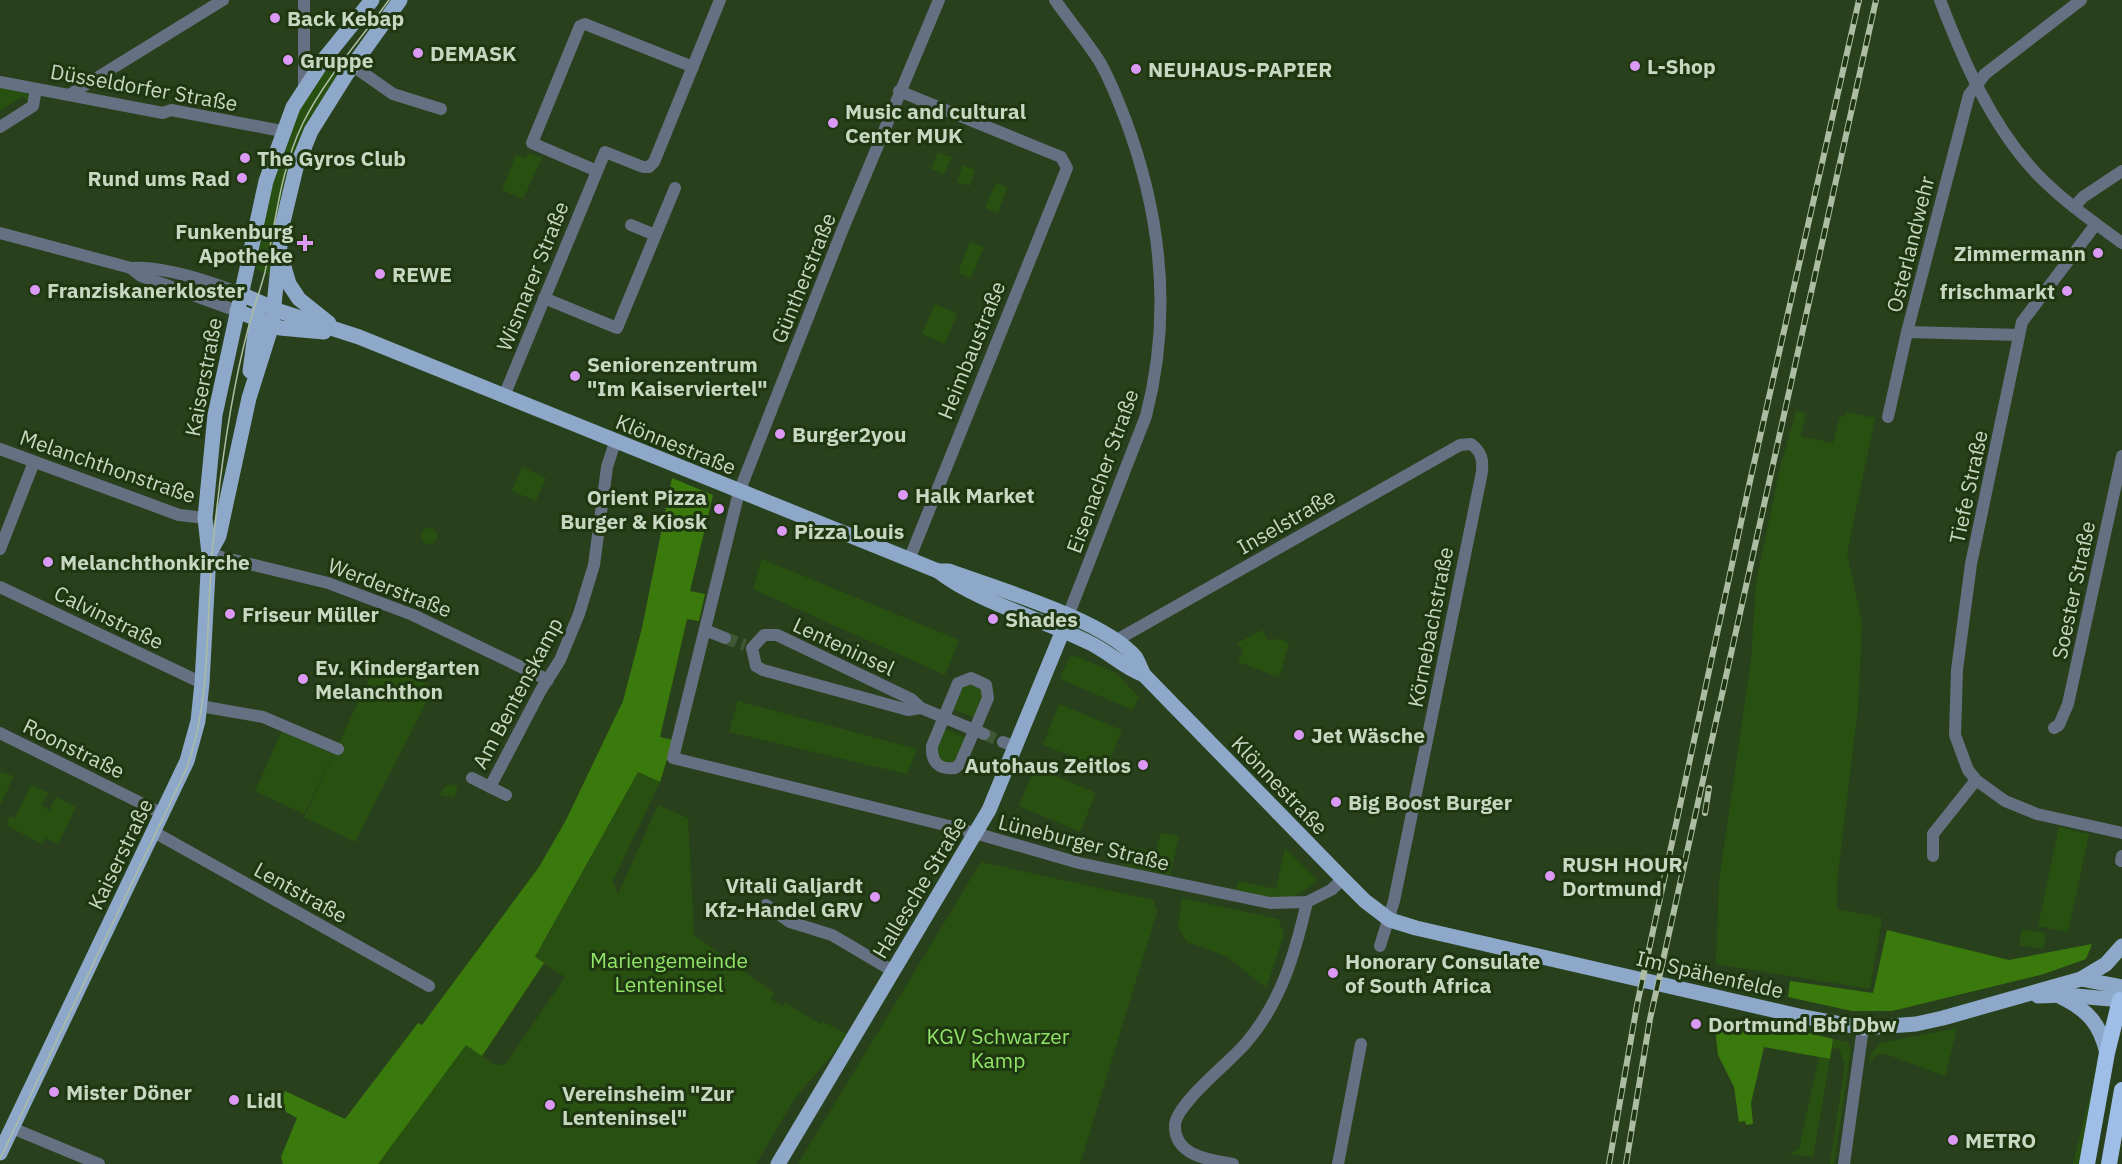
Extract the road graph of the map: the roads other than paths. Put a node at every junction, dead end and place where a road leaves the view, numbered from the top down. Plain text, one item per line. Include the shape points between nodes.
1 (223, 0) edge
2 (304, 0) edge
3 (372, 0) edge
4 (400, 0) edge
5 (720, 0) edge
6 (939, 0) edge
7 (1055, 0) edge
8 (1940, 0) edge
9 (2081, 0) edge
10 (353, 66) junction
11 (693, 67) junction
12 (0, 81) edge
13 (1976, 83) junction
14 (36, 89) junction
15 (304, 89) junction
16 (899, 91) junction
17 (69, 95) junction
18 (441, 109) dead end
19 (0, 127) edge
20 (282, 131) junction
21 (597, 171) junction
22 (2122, 171) edge
23 (675, 188) dead end
24 (2074, 207) junction
25 (2096, 224) junction
26 (631, 225) dead end
27 (0, 233) edge
28 (655, 235) junction
29 (2122, 243) edge
30 (279, 252) junction
31 (131, 268) junction
32 (241, 294) junction
33 (544, 298) junction
34 (260, 303) junction
35 (275, 309) junction
36 (237, 311) junction
37 (265, 322) junction
38 (332, 328) junction
39 (1907, 332) junction
40 (2019, 336) junction
41 (504, 396) junction
42 (1888, 417) dead end
43 (615, 442) junction
44 (1477, 448) joint
45 (0, 449) edge
46 (2122, 456) edge
47 (34, 462) junction
48 (739, 492) junction
49 (205, 518) junction
50 (0, 549) edge
51 (209, 554) junction
52 (909, 560) junction
53 (0, 587) edge
54 (1066, 623) junction
55 (705, 630) junction
56 (725, 638) tunnel mouth
57 (1115, 640) junction
58 (1144, 675) junction
59 (548, 680) junction
60 (202, 683) junction
61 (200, 706) junction
62 (921, 708) junction
63 (944, 717) junction
64 (2054, 728) dead end
65 (979, 732) junction
66 (0, 733) edge
67 (338, 749) dead end
68 (673, 758) joint
69 (472, 778) dead end
70 (1976, 780) junction
71 (490, 787) junction
72 (506, 795) dead end
73 (163, 814) junction
74 (154, 832) junction
75 (2122, 833) edge
76 (976, 834) junction
77 (1933, 856) dead end
78 (1343, 879) junction
79 (1307, 902) junction
80 (766, 905) dead end
81 (1390, 920) junction
82 (1380, 946) dead end
83 (2122, 946) edge
84 (893, 971) junction
85 (2081, 979) junction
86 (429, 986) dead end
87 (2121, 994) edge
88 (2055, 995) junction
89 (2021, 996) junction
90 (1863, 1028) junction
91 (1361, 1044) dead end
92 (2107, 1053) junction
93 (2122, 1090) edge
94 (7, 1130) edge
95 (0, 1151) edge
96 (99, 1164) edge
97 (778, 1164) edge
98 (1233, 1164) edge
99 (1338, 1164) edge
100 (1844, 1164) edge
101 (2087, 1164) edge
102 (2109, 1164) edge

1 - 17 street
2 - 15 street
3 - 15 main road, Kaiserstraße
4 - 10 main road
5 - 11 street, Wismarer Straße
6 - 16 street, Güntherstraße
7 - 54 street, Eisenacher Straße via 1099,60 1130,134 1150,200 1162,295 1146,416
8 - 13 street
9 - 13 street
10 - 18 street via 393,94
10 - 30 main road via 311,131 286,202
11 - 21 street, Wismarer Straße via 654,162 643,167 605,152
11 - 21 street via 585,24 580,26 532,144
12 - 14 street, Düsseldorfer Straße
13 - 24 street via 2025,160
13 - 39 street, Osterlandwehr via 1957,138
14 - 17 street, Düsseldorfer Straße
14 - 19 street via 33,105
15 - 20 main road, Kaiserstraße
16 - 48 street, Güntherstraße
16 - 52 street, Heimbaustraße via 1061,157 1067,168
17 - 20 street, Düsseldorfer Straße
20 - 32 main road, Kaiserstraße via 266,181
21 - 33 street, Wismarer Straße
22 - 24 street
23 - 28 street
24 - 25 street
25 - 29 street
25 - 40 street, Tiefe Straße via 2022,322
26 - 28 street
27 - 31 street
28 - 33 street via 617,328
30 - 35 main road
30 - 38 main road via 289,284 303,303 325,318
31 - 32 street via 144,267
31 - 36 street via 141,276
32 - 34 main road, Klönnestraße
32 - 36 main road, Kaiserstraße
33 - 41 street, Wismarer Straße
34 - 35 main road, Klönnestraße
34 - 37 main road
35 - 37 main road
35 - 38 main road, Klönnestraße
36 - 37 main road, Klönnestraße
36 - 49 main road, Kaiserstraße via 215,416
37 - 38 main road, Klönnestraße via 323,333
37 - 51 main road, Kaiserstraße via 219,536
38 - 41 main road, Klönnestraße
39 - 40 street
39 - 42 street, Osterlandwehr
40 - 70 street, Tiefe Straße via 1971,564 1957,670 1956,735 1968,770
41 - 43 main road, Klönnestraße
43 - 48 main road, Klönnestraße
43 - 59 street, Am Bentenskamp via 607,467 588,588 573,631
44 - 57 street, Inselstraße via 1472,444 1460,446
44 - 81 street, Körnebachstraße via 1482,472
45 - 47 street, Melanchthonstraße
46 - 64 street, Soester Straße via 2068,704
47 - 49 street, Melanchthonstraße via 188,517
47 - 50 street
48 - 52 main road, Klönnestraße
48 - 55 street, Güntherstraße
49 - 51 main road, Kaiserstraße
51 - 59 street, Werderstraße via 328,583 413,615
51 - 60 main road, Kaiserstraße
52 - 54 main road, Klönnestraße via 949,572
53 - 60 street, Calvinstraße
54 - 57 main road, Klönnestraße
54 - 58 main road, Klönnestraße
54 - 76 main road, Hallesche Straße via 1009,744 992,805
55 - 56 street
55 - 68 street, Güntherstraße
57 - 58 main road, Klönnestraße via 1136,659
58 - 78 main road, Klönnestraße
59 - 71 street, Am Bentenskamp
60 - 61 main road, Kaiserstraße
61 - 67 street via 262,717
61 - 73 main road, Kaiserstraße via 188,761
62 - 62 street, Lenteninsel via 908,710 763,670 756,666 748,647 764,635 777,635 912,699
62 - 63 street, Lenteninsel
63 - 65 street, Lenteninsel
63 - 65 street via 931,755 942,768 960,764
63 - 65 street via 958,683 971,678 980,680 986,685 988,698
66 - 73 street, Roonstraße
68 - 76 street, Lüneburger Straße
69 - 71 street, Am Bentenskamp
70 - 75 street, Tiefe Straße via 2020,809
70 - 77 street via 1933,834
71 - 72 street, Am Bentenskamp
73 - 74 main road, Kaiserstraße
74 - 86 street, Lentstraße
74 - 94 main road, Kaiserstraße
76 - 79 street, Lüneburger Straße via 1079,864 1168,883 1270,903
76 - 84 main road, Hallesche Straße
78 - 79 street, Lüneburger Straße
78 - 81 main road, Klönnestraße
79 - 98 street via 1291,966 1267,1015 1228,1065 1186,1101 1178,1113 1176,1136 1184,1148 1201,1157
80 - 84 street via 790,922 832,935
81 - 82 street, Körnebachstraße
81 - 90 main road, Im Spähenfelde
83 - 85 main road via 2106,964
84 - 97 main road, Hallesche Straße
85 - 87 main road, Im Spähenfelde
85 - 89 main road, Im Spähenfelde
87 - 88 main road, Im Spähenfelde
87 - 92 highway
88 - 89 main road, Im Spähenfelde
88 - 92 main road via 2094,1018
89 - 90 main road, Im Spähenfelde via 1916,1024
90 - 100 street
91 - 99 street
92 - 101 highway
93 - 102 highway
94 - 95 main road, Kaiserstraße
94 - 96 street

